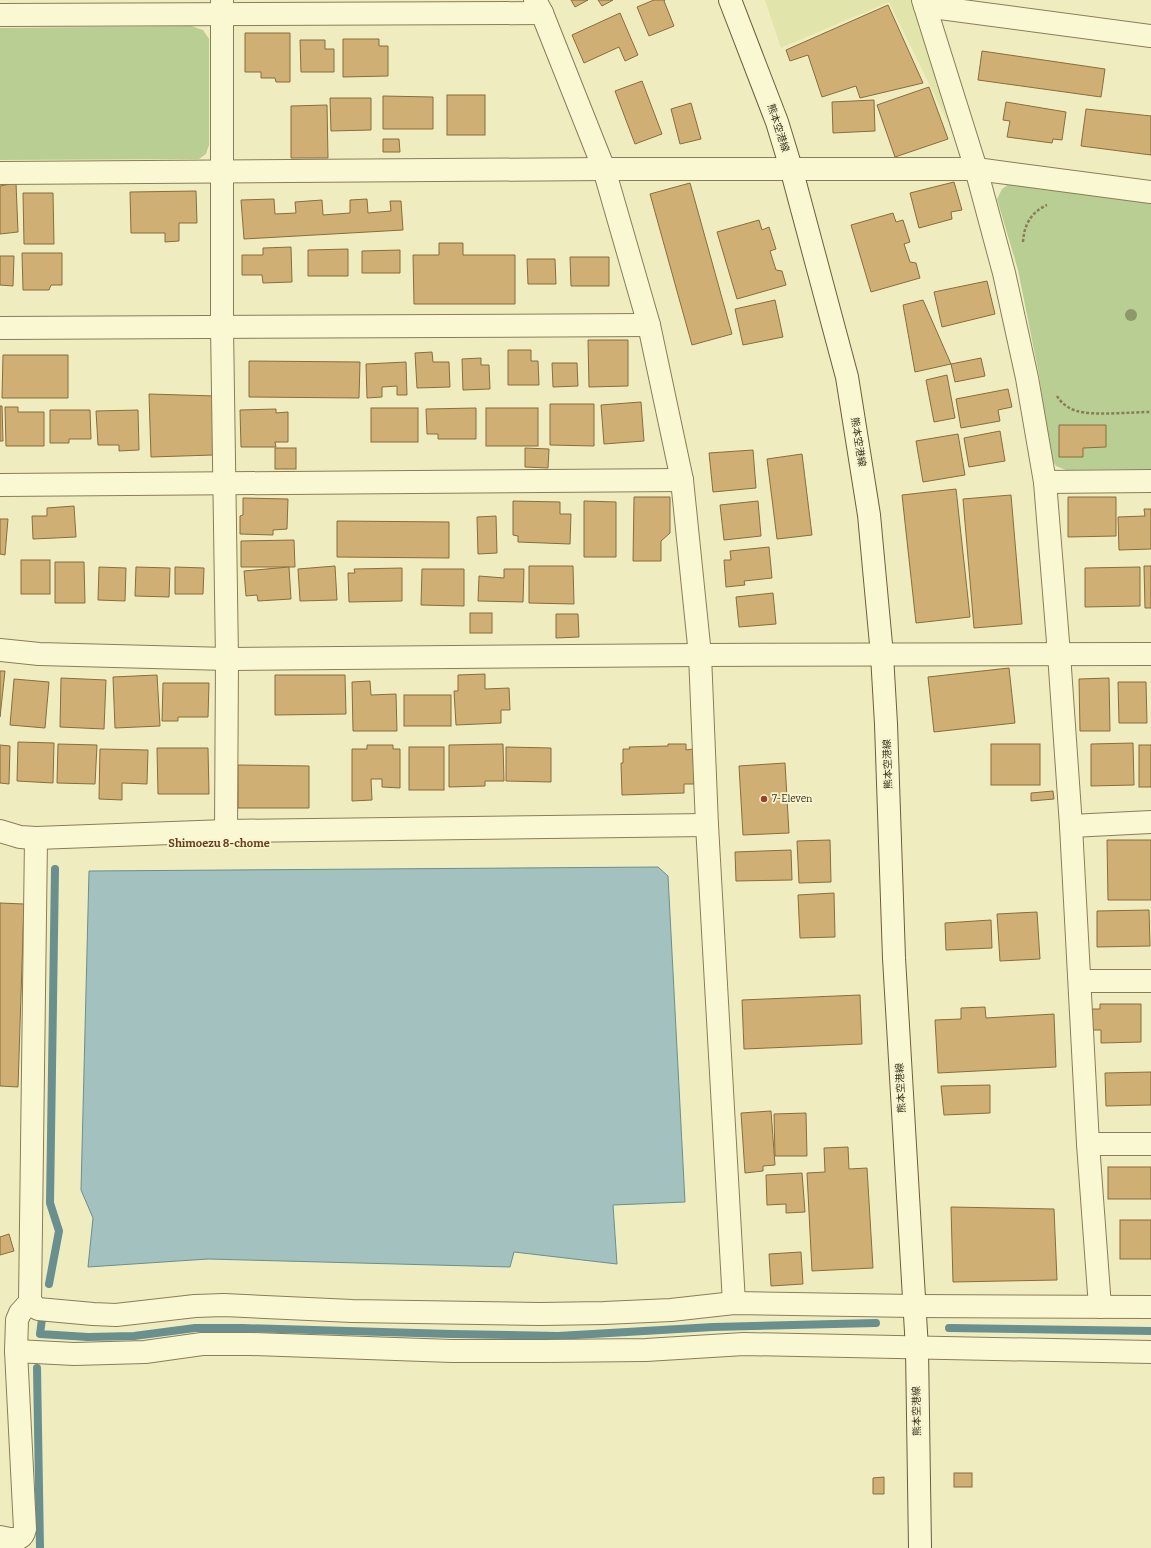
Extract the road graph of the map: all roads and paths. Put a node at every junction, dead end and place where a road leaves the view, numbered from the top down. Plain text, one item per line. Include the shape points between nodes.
1 (730, 0) edge
2 (924, 3) edge
3 (539, 6) edge
4 (222, 7) edge
5 (0, 15) edge
6 (1151, 36) edge
7 (791, 168) junction
8 (976, 168) junction
9 (604, 169) junction
10 (221, 172) junction
11 (0, 173) edge
12 (1151, 192) edge
13 (1051, 204) dead end
14 (1024, 247) dead end
15 (648, 325) junction
16 (222, 327) junction
17 (0, 328) edge
18 (1056, 395) dead end
19 (1151, 412) edge
20 (682, 480) junction
21 (1044, 482) junction
22 (1151, 482) edge
23 (224, 483) junction
24 (0, 485) edge
25 (0, 650) edge
26 (1059, 654) junction
27 (1151, 654) edge
28 (700, 655) junction
29 (882, 655) junction
30 (227, 659) junction
31 (1151, 822) edge
32 (706, 825) junction
33 (1071, 826) junction
34 (0, 830) edge
35 (226, 831) junction
36 (36, 838) junction
37 (1080, 981) junction
38 (1151, 981) edge
39 (1088, 1144) junction
40 (1151, 1144) edge
41 (30, 1302) junction
42 (734, 1303) junction
43 (914, 1306) junction
44 (1100, 1307) junction
45 (1151, 1307) edge
46 (917, 1349) junction
47 (16, 1351) junction
48 (1151, 1352) edge
49 (0, 1538) edge
50 (920, 1548) edge

1 - 7 street, 熊本空港線 via 777,122
2 - 6 street
2 - 8 street
3 - 4 street
3 - 9 street
4 - 5 street
4 - 10 street
7 - 8 street
7 - 9 street
7 - 29 street, 熊本空港線 via 847,376 869,515
8 - 12 street
8 - 21 street via 1004,273
9 - 10 street
9 - 15 street
10 - 11 street
10 - 16 street
13 - 14 path via 1029,219 1024,234
15 - 16 street
15 - 20 street
16 - 17 street
16 - 23 street
18 - 19 path via 1068,408 1077,412
20 - 23 street
20 - 28 street
21 - 22 street
21 - 26 street
23 - 24 street
23 - 30 street
25 - 30 street via 39,654
26 - 27 street
26 - 29 street
26 - 33 street
28 - 29 street
28 - 30 street
28 - 32 street
29 - 43 street, 熊本空港線 via 894,966
30 - 35 street
31 - 33 street
32 - 35 street
32 - 42 street
33 - 37 street
34 - 36 street via 20,837
35 - 36 street
36 - 41 street
37 - 38 street
37 - 39 street
39 - 40 street
39 - 44 street
41 - 42 street via 38,1309 116,1315 224,1305 360,1311 540,1314 671,1310
41 - 47 street via 17,1320
42 - 43 street
43 - 44 street
43 - 46 street, 熊本空港線
44 - 45 street
46 - 47 street via 744,1344 638,1350 452,1351 202,1344 145,1352 82,1354
46 - 48 street
46 - 50 street, 熊本空港線
47 - 49 street via 25,1529 19,1539

